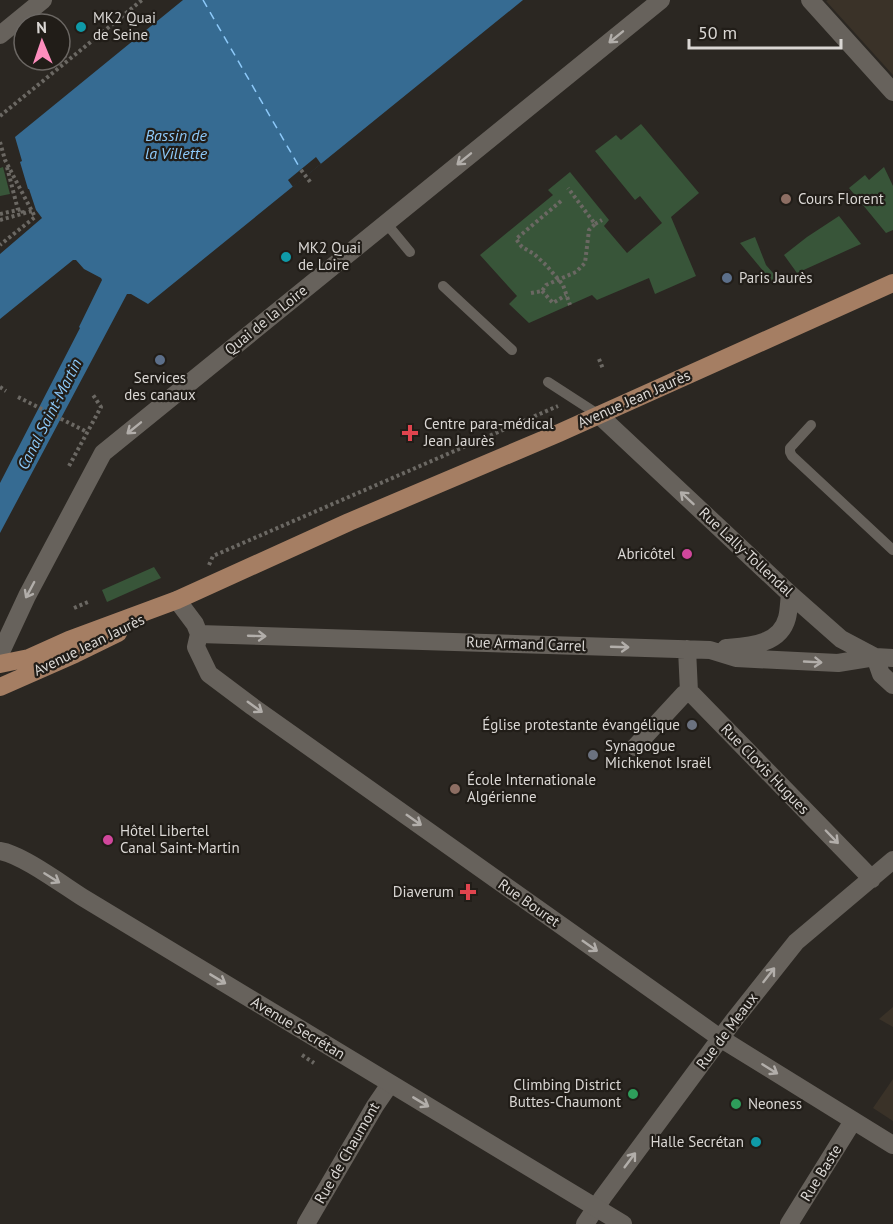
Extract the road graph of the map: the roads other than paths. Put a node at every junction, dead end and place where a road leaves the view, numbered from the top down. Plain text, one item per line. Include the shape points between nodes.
1 (43, 0) edge
2 (661, 0) edge
3 (810, 0) edge
4 (0, 35) edge
5 (893, 92) edge
6 (386, 223) junction
7 (410, 252) dead end
8 (893, 284) edge
9 (443, 286) dead end
10 (512, 350) dead end
11 (548, 382) dead end
12 (599, 415) junction
13 (811, 425) dead end
14 (893, 550) edge
15 (790, 594) junction
16 (177, 600) junction
17 (199, 634) junction
18 (687, 649) junction
19 (710, 650) junction
20 (0, 654) edge
21 (884, 657) edge
22 (0, 664) edge
23 (893, 685) edge
24 (0, 687) edge
25 (688, 692) junction
26 (635, 747) dead end
27 (0, 851) edge
28 (893, 860) edge
29 (872, 879) junction
30 (720, 1038) junction
31 (390, 1084) junction
32 (853, 1122) junction
33 (893, 1145) edge
34 (597, 1207) junction
35 (306, 1224) edge
36 (585, 1224) edge
37 (623, 1224) edge
38 (789, 1224) edge

1 - 4 street
2 -> 6 street, Quai de la Loire
3 - 5 street
6 - 7 lane
6 -> 20 street, Quai de la Loire via 103,453
8 - 12 main road, Avenue Jean Jaurès
9 - 10 lane
11 - 12 lane
15 -> 12 street, Rue Lally-Tollendal
12 - 16 main road, Avenue Jean Jaurès
13 - 14 lane via 790,448 792,456
15 - 19 street via 787,619 776,637 751,646
15 - 21 street, Rue Lally-Tollendal via 841,639
16 - 17 street
16 - 22 main road, Avenue Jean Jaurès via 29,658
16 - 24 main road, Avenue Jean Jaurès via 75,654
17 -> 18 street, Rue Armand Carrel
17 -> 30 street, Rue Bouret via 195,647 208,674
18 - 19 street, Rue Armand Carrel
18 - 25 street
19 -> 21 street, Rue Armand Carrel via 736,658 838,663
21 - 23 street via 881,674
25 - 26 street
25 -> 29 street, Rue Clovis Hugues
27 -> 31 street, Avenue Secrétan via 27,862
28 - 29 street, Rue de Meaux
30 -> 29 street, Rue de Meaux via 796,942
30 -> 32 street, Rue Bouret
34 -> 30 street, Rue de Meaux
31 -> 34 street, Avenue Secrétan
31 - 35 street, Rue de Chaumont
32 - 33 street, Rue Bouret
32 - 38 street, Rue Baste
34 - 36 street, Rue de Meaux
34 - 37 street, Avenue Secrétan

